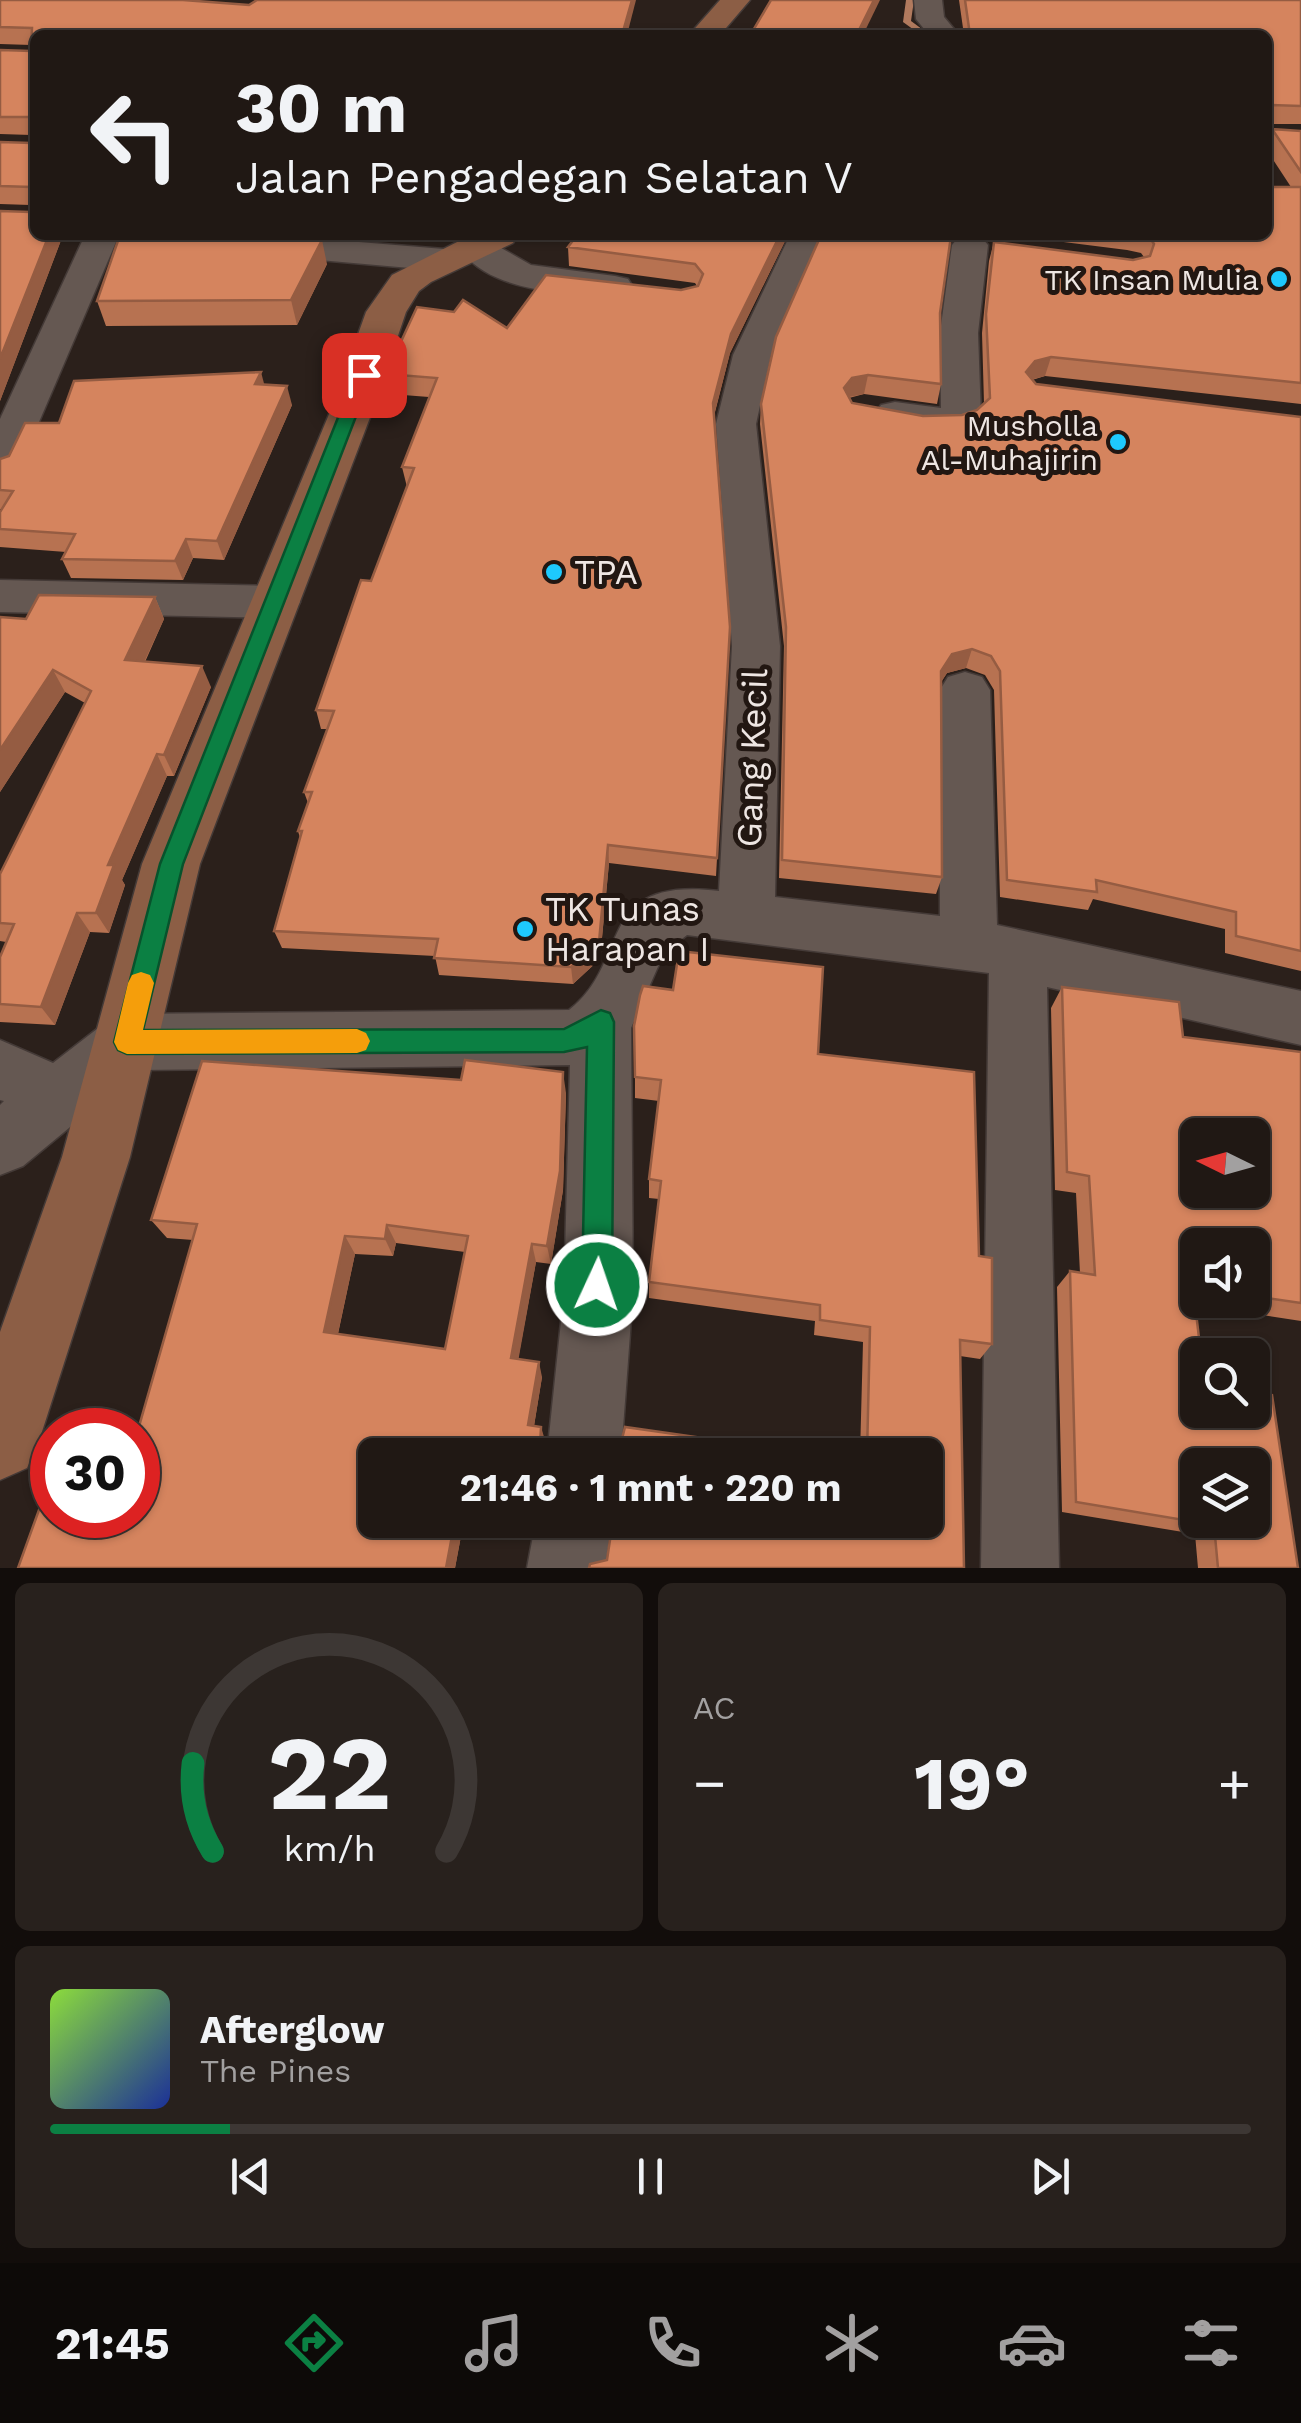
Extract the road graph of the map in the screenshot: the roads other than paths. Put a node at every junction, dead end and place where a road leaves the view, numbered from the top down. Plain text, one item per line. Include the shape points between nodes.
1 (736, 0) edge
2 (928, 0) edge
3 (709, 30) edge
4 (941, 30) edge
5 (100, 240) edge
6 (275, 240) edge
7 (805, 240) edge
8 (474, 248) edge
9 (1010, 250) edge
10 (644, 291) edge
11 (864, 410) edge
12 (0, 464) edge
13 (0, 596) edge
14 (276, 602) junction
15 (965, 690) dead end
16 (746, 916) junction
17 (994, 948) junction
18 (1301, 1018) edge
19 (601, 1022) junction
20 (127, 1042) junction
21 (0, 1069) edge
22 (58, 1096) junction
23 (0, 1144) edge
24 (587, 1438) edge
25 (0, 1442) edge
26 (571, 1538) edge
27 (566, 1568) edge
28 (1020, 1568) edge

1 - 3 street
2 - 4 street via 930,19
5 - 12 street
6 - 8 street
7 - 16 street, Gang Kecil via 748,366 736,424 756,646
8 - 10 street via 521,275
8 - 14 street via 405,283 386,312
9 - 11 street via 953,242 961,418
13 - 14 street
14 - 20 street via 172,864
15 - 17 street
16 - 17 street
16 - 19 street via 687,911 654,922
17 - 18 street
17 - 28 street via 1016,1144
19 - 20 street via 580,1038 564,1040
19 - 24 street via 600,1205
20 - 22 street
20 - 25 street via 70,1242
21 - 22 street
22 - 23 street
26 - 27 street

